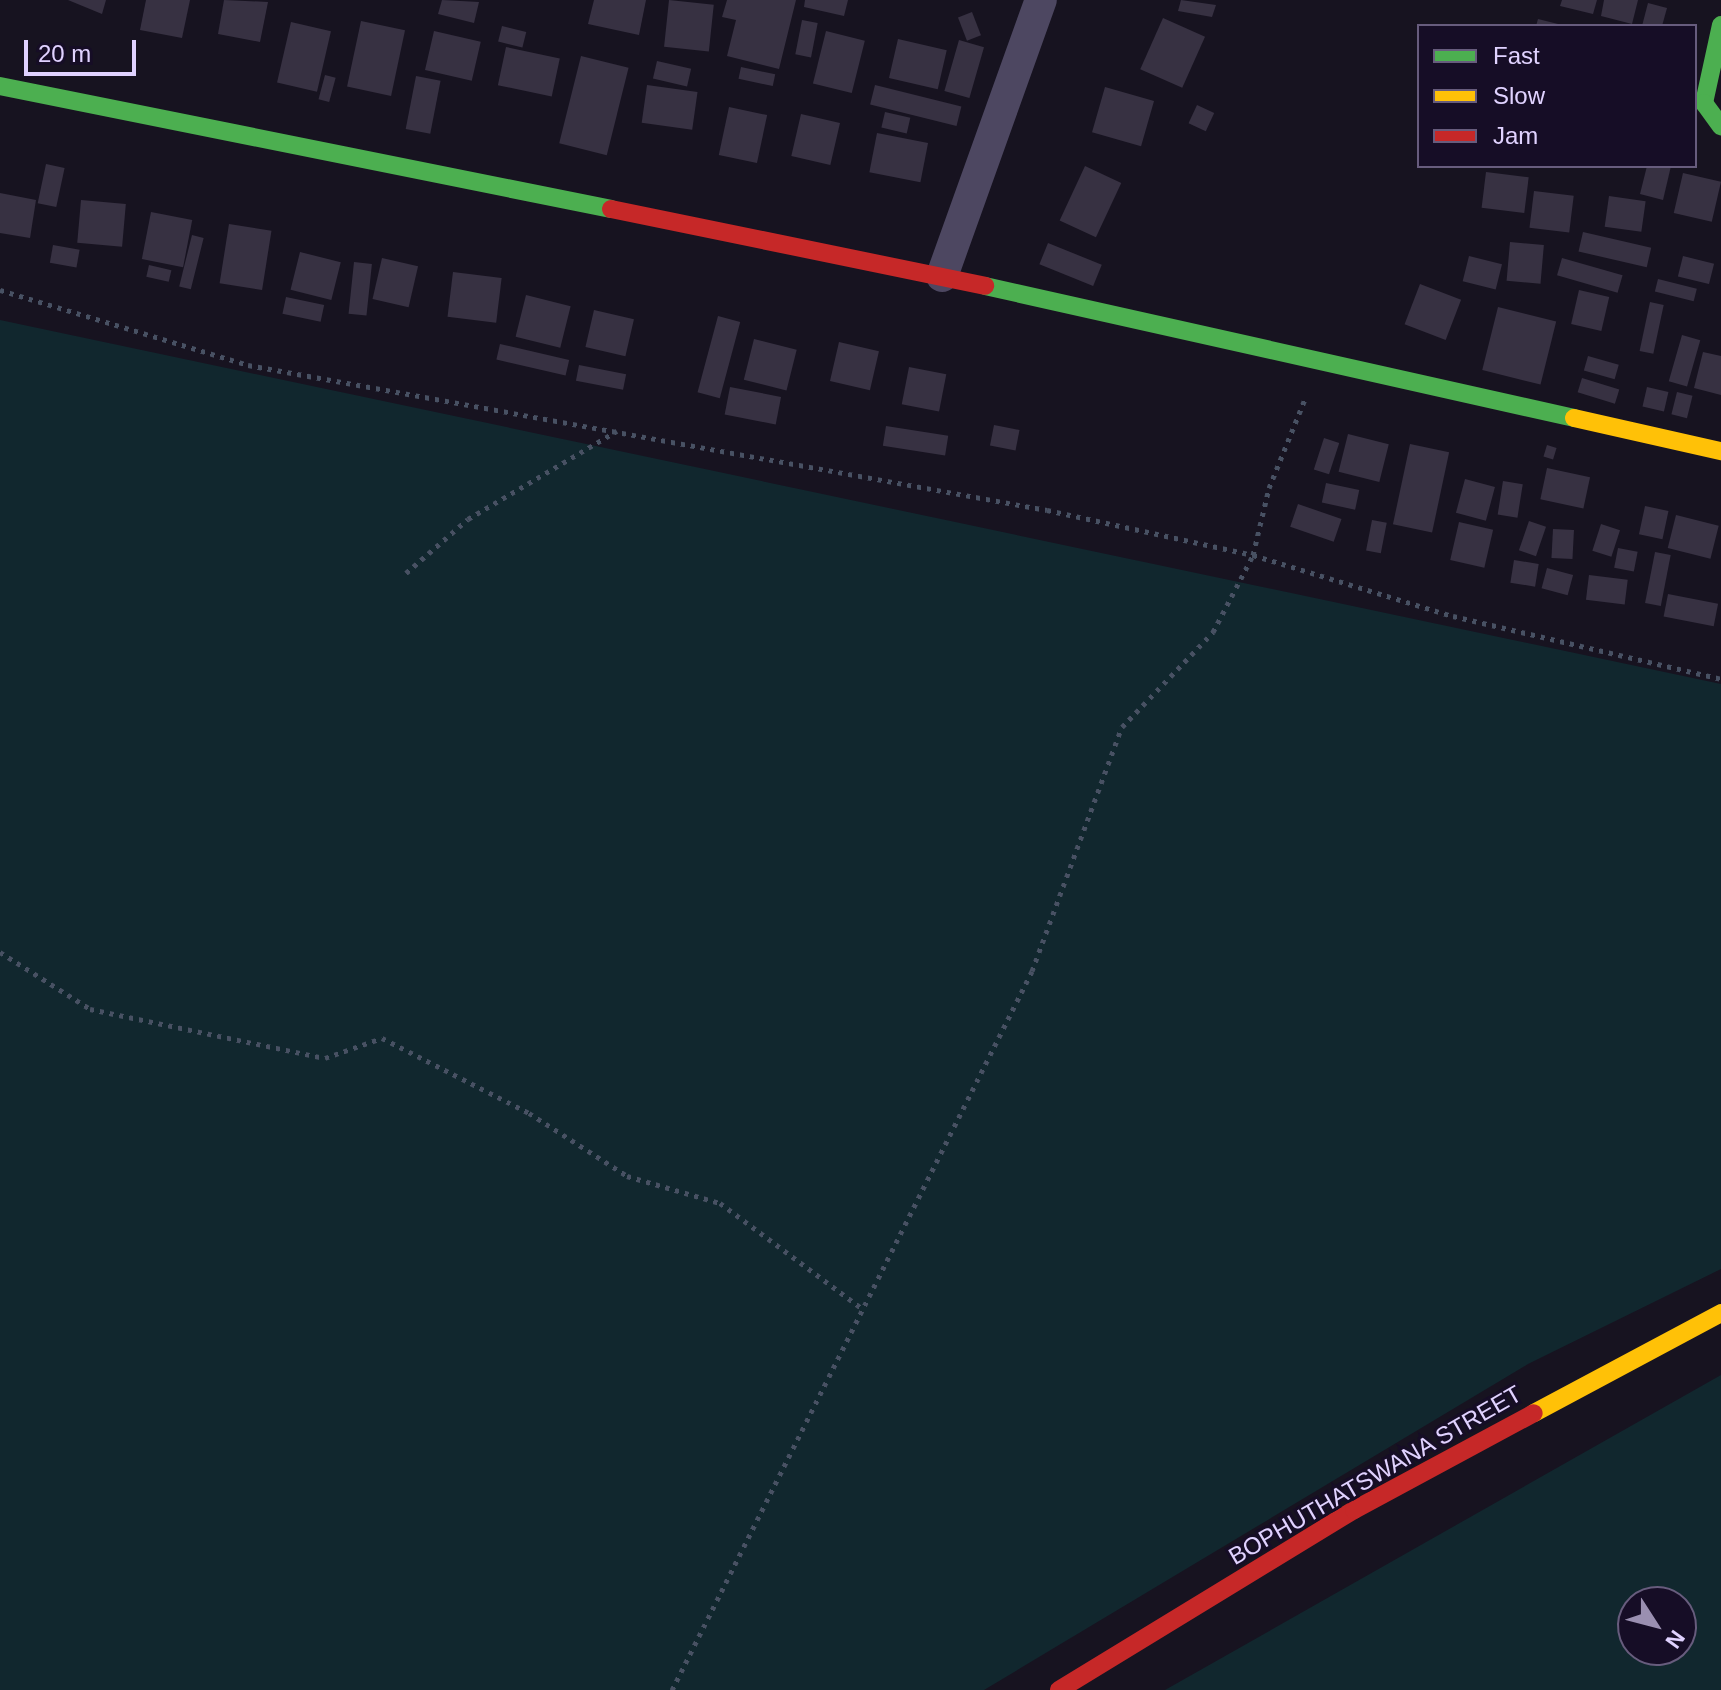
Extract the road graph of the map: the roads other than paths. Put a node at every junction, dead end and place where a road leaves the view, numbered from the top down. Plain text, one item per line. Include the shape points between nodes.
1 (1041, 0) edge
2 (1721, 25) edge
3 (0, 86) edge
4 (1721, 126) edge
5 (942, 276) junction
6 (1721, 451) edge
7 (1721, 1313) edge
8 (1059, 1690) edge

1 - 5 street
2 - 4 street via 1704,103
3 - 5 street
5 - 6 street via 1319,365
7 - 8 street, BOPHUTHATSWANA STREET via 1354,1510

